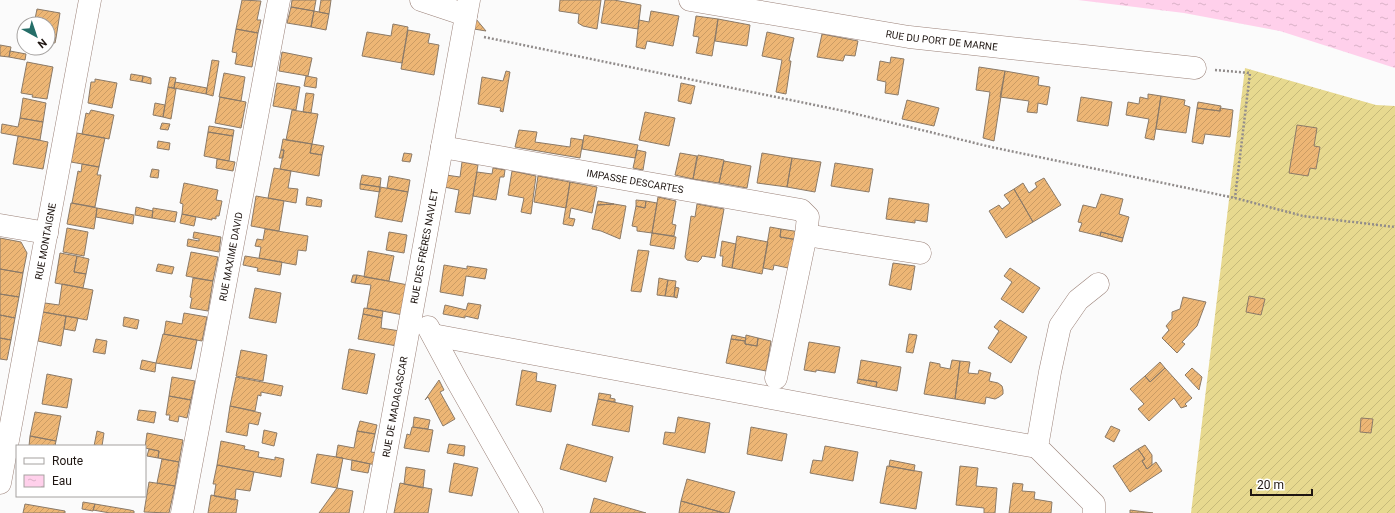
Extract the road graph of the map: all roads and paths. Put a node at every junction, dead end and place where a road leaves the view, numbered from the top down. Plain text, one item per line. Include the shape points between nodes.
1 (90, 0) edge
2 (279, 0) edge
3 (421, 0) edge
4 (690, 0) edge
5 (466, 16) edge
6 (1195, 68) joint
7 (442, 147) junction
8 (1234, 198) junction
9 (0, 225) edge
10 (1395, 227) edge
11 (47, 233) junction
12 (806, 235) junction
13 (920, 253) dead end
14 (1098, 284) dead end
15 (414, 301) junction
16 (433, 335) junction
17 (776, 378) dead end
18 (1037, 446) junction
19 (0, 483) edge
20 (182, 513) edge
21 (375, 513) edge
22 (532, 513) edge
23 (1094, 513) edge

1 - 11 street, RUE MONTAIGNE
2 - 20 street, RUE MAXIME DAVID
3 - 5 street
4 - 6 street, RUE DU PORT DE MARNE via 909,37
5 - 7 street, RUE DES FRÈRES NAVLET
5 - 8 path via 844,112
6 - 8 path via 1250,73
7 - 12 street, IMPASSE DESCARTES via 801,210 808,217
7 - 15 street, RUE DES FRÈRES NAVLET
8 - 10 path via 1303,216
9 - 11 street
11 - 19 street, RUE MONTAIGNE
12 - 13 street
12 - 17 street, IMPASSE DESCARTES
14 - 18 street via 1078,300 1060,326
15 - 16 street, RUE DES FRÈRES NAVLET
15 - 21 street, RUE DE MADAGASCAR
16 - 18 street
16 - 22 street, RUE DES FRÈRES NAVLET
18 - 23 street via 1094,504

